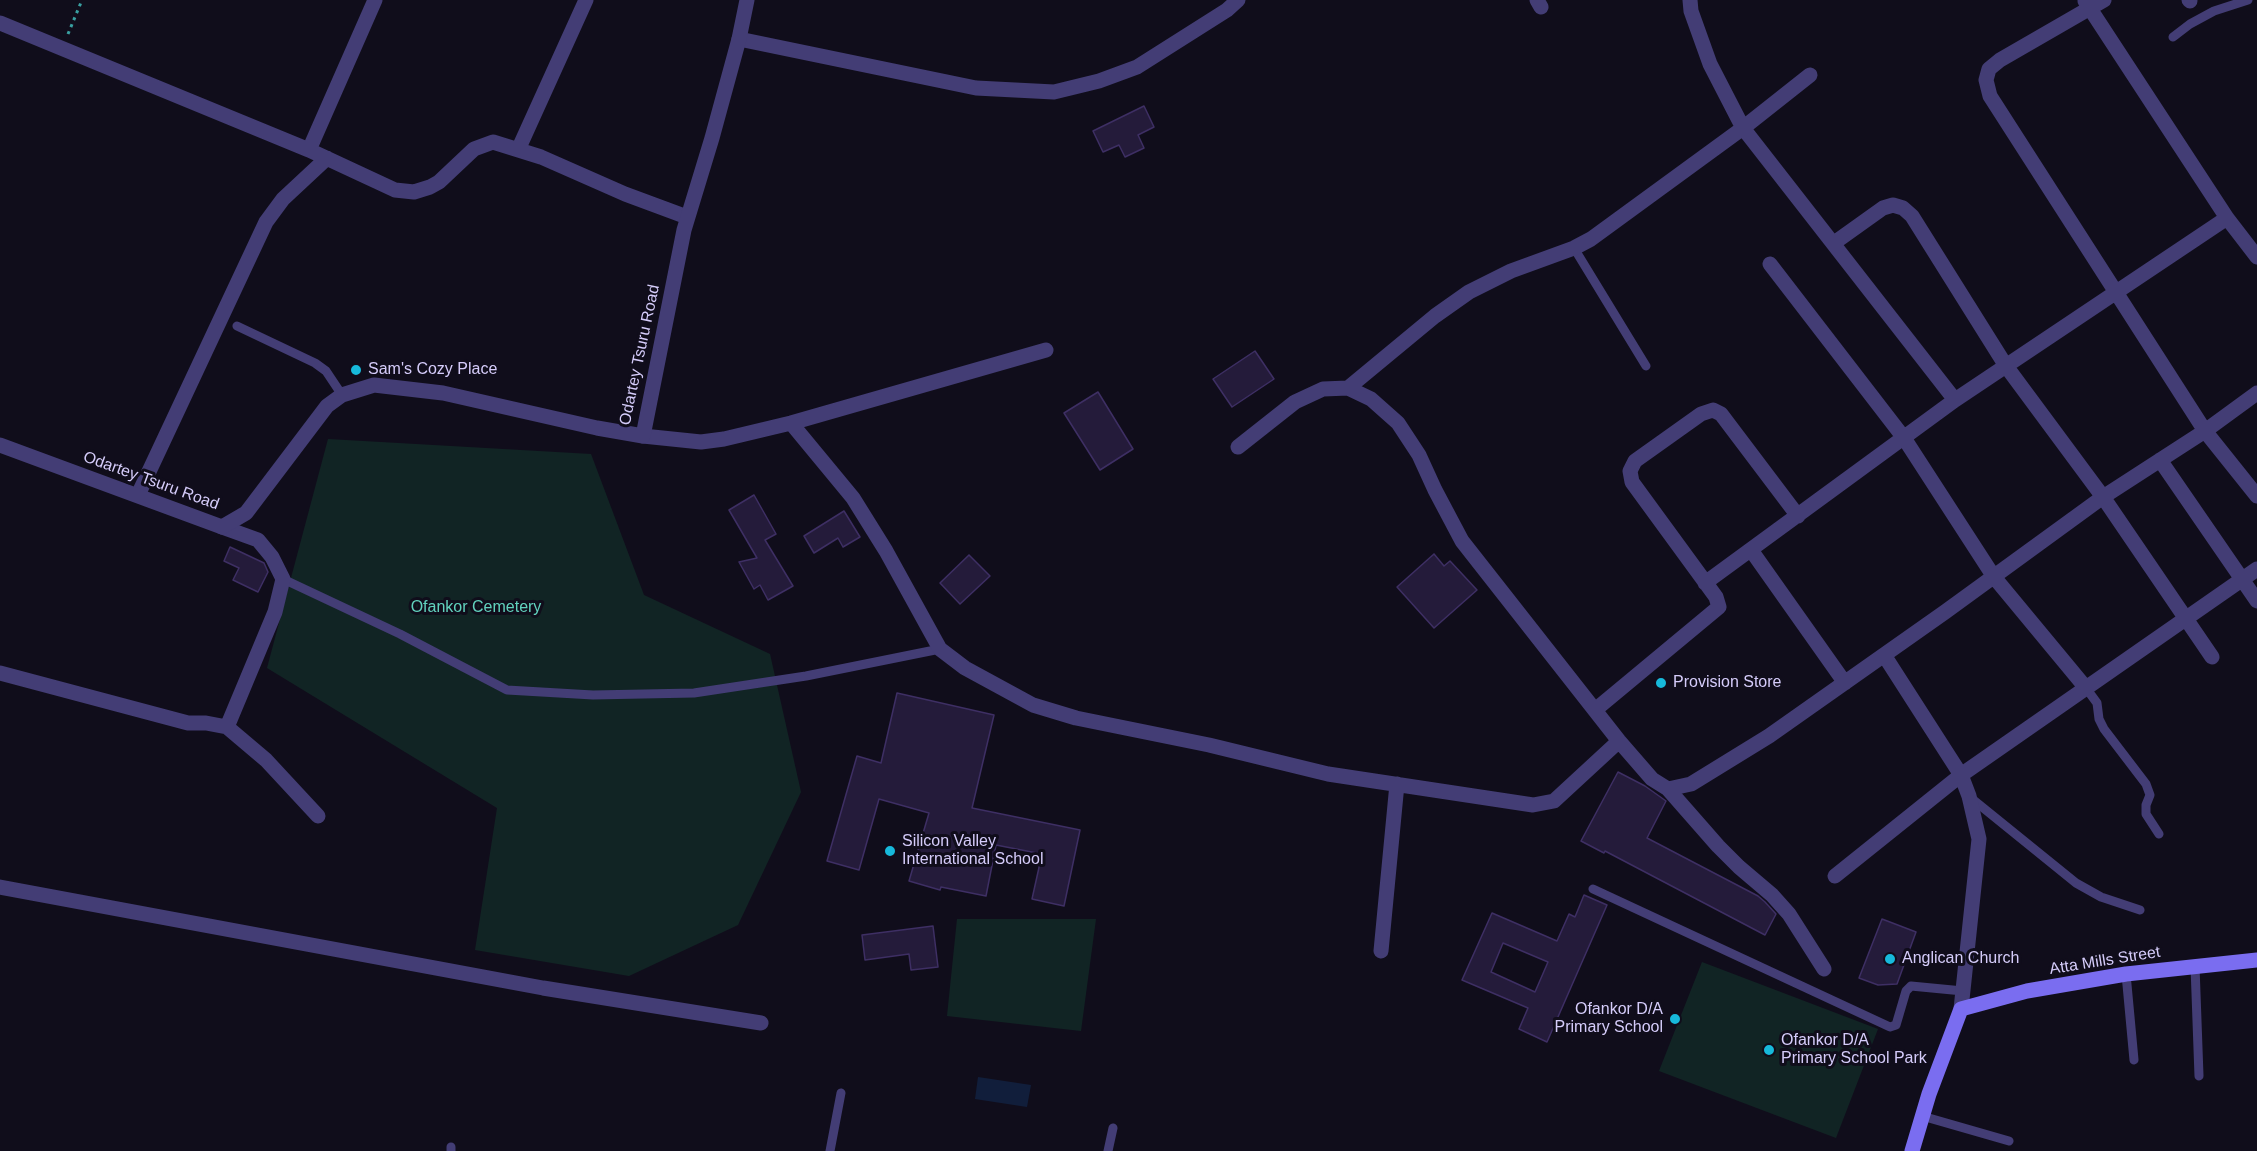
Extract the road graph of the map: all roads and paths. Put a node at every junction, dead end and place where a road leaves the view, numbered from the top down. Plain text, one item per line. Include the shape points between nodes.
1 (82, 0) edge
2 (375, 0) edge
3 (586, 0) edge
4 (747, 0) edge
5 (1238, 0) edge
6 (1690, 0) edge
7 (2104, 0) edge
8 (2248, 0) edge
9 (2087, 4) edge
10 (0, 23) edge
11 (2173, 37) dead end
12 (739, 39) junction
13 (62, 50) junction
14 (1810, 75) dead end
15 (1743, 128) junction
16 (309, 150) junction
17 (518, 150) junction
18 (327, 158) junction
19 (687, 218) junction
20 (2226, 218) junction
21 (1834, 243) junction
22 (1574, 248) junction
23 (2257, 257) edge
24 (1770, 264) dead end
25 (2115, 293) junction
26 (237, 326) dead end
27 (1046, 350) dead end
28 (1646, 366) dead end
29 (2006, 366) junction
30 (1348, 388) junction
31 (2257, 393) edge
32 (342, 395) junction
33 (1955, 400) junction
34 (791, 423) junction
35 (2205, 431) junction
36 (643, 436) junction
37 (1904, 438) junction
38 (0, 445) edge
39 (1238, 447) dead end
40 (2160, 460) junction
41 (138, 495) junction
42 (2257, 496) edge
43 (2103, 497) junction
44 (1798, 516) junction
45 (222, 527) junction
46 (1751, 550) junction
47 (2257, 569) edge
48 (1994, 577) junction
49 (283, 579) junction
50 (2242, 579) junction
51 (1705, 583) junction
52 (2257, 601) edge
53 (2186, 618) junction
54 (939, 649) junction
55 (1884, 655) junction
56 (2212, 657) dead end
57 (0, 673) edge
58 (1845, 683) junction
59 (2085, 688) junction
60 (1595, 710) junction
61 (227, 727) junction
62 (1619, 741) junction
63 (1961, 775) junction
64 (1397, 784) junction
65 (1668, 789) junction
66 (1969, 796) junction
67 (318, 816) dead end
68 (2158, 834) dead end
69 (1835, 876) dead end
70 (0, 887) edge
71 (1593, 889) dead end
72 (2140, 910) dead end
73 (1381, 951) dead end
74 (2257, 960) edge
75 (2195, 966) junction
76 (1824, 969) dead end
77 (2126, 974) junction
78 (1963, 991) junction
79 (1961, 1009) junction
80 (761, 1023) dead end
81 (2134, 1060) dead end
82 (2199, 1076) dead end
83 (841, 1093) dead end
84 (1922, 1116) junction
85 (1113, 1128) dead end
86 (2009, 1141) dead end
87 (830, 1151) edge
88 (1108, 1151) edge
89 (1912, 1151) edge

1 - 13 path
2 - 16 street
3 - 17 street
4 - 12 street, Odartey Tsuru Road
5 - 12 street via 1137,67 1054,92 976,87
6 - 15 street via 1710,63
7 - 9 street
8 - 11 lane via 2214,11
9 - 20 street
9 - 25 street via 2000,60 1989,69 1986,80 1990,96
10 - 13 street
12 - 19 street, Odartey Tsuru Road
13 - 16 street
14 - 15 street
15 - 21 street
15 - 22 street
16 - 18 street
17 - 18 street via 493,142 474,149 439,182 414,192 395,190
17 - 19 street
18 - 41 street via 283,199 266,222
19 - 36 street, Odartey Tsuru Road
20 - 23 street
20 - 25 street
21 - 29 street via 1883,208 1903,208 1912,216
21 - 33 street
22 - 28 lane
22 - 30 street via 1511,271 1469,292
24 - 37 street
25 - 29 street
25 - 35 street
26 - 32 lane via 315,363 326,371
27 - 34 street
29 - 33 street
29 - 43 street
30 - 39 street via 1323,389 1295,402
30 - 60 street via 1371,399 1398,423 1419,455 1462,541
31 - 35 street
32 - 36 street, Odartey Tsuru Road via 374,385 443,393
32 - 45 street, Odartey Tsuru Road via 327,406 246,513
33 - 37 street
34 - 36 street via 701,442
34 - 54 street via 853,498
35 - 40 street
35 - 42 street
37 - 44 street
37 - 48 street
38 - 41 street, Odartey Tsuru Road
40 - 43 street
40 - 50 street
41 - 45 street, Odartey Tsuru Road
43 - 48 street
43 - 53 street
44 - 46 street
44 - 51 street via 1721,414 1713,410 1701,414 1635,460 1630,471 1632,482
45 - 49 street via 258,540
46 - 51 street
46 - 58 street
47 - 50 street
48 - 55 street
48 - 59 street
49 - 54 lane via 507,690 593,695 694,693 806,676
49 - 61 street via 275,612
50 - 52 street
50 - 53 street
51 - 60 street via 1719,607 1714,613
53 - 56 street
53 - 59 street
54 - 64 street via 965,668 1033,705 1076,718 1328,774
55 - 58 street
55 - 63 street
57 - 61 street via 188,723
58 - 65 street via 1691,784
59 - 63 street
59 - 68 lane via 2097,703 2104,729 2146,784 2150,795 2146,814
60 - 62 street
61 - 67 street via 266,760
62 - 64 street via 1554,801 1533,805
62 - 65 street via 1652,778
63 - 66 street
63 - 69 street
64 - 73 street
65 - 76 street via 1725,853 1789,914
66 - 72 lane via 2076,883 2101,897
66 - 78 street via 1979,839
70 - 80 street via 543,988
71 - 78 lane via 1890,1027 1896,1025 1911,986
74 - 75 main road, Atta Mills Street
75 - 77 main road, Atta Mills Street
75 - 82 lane
77 - 79 main road, Atta Mills Street via 2027,991
77 - 81 lane
78 - 79 street
79 - 84 main road
83 - 87 lane
84 - 86 lane
84 - 89 main road
85 - 88 lane

